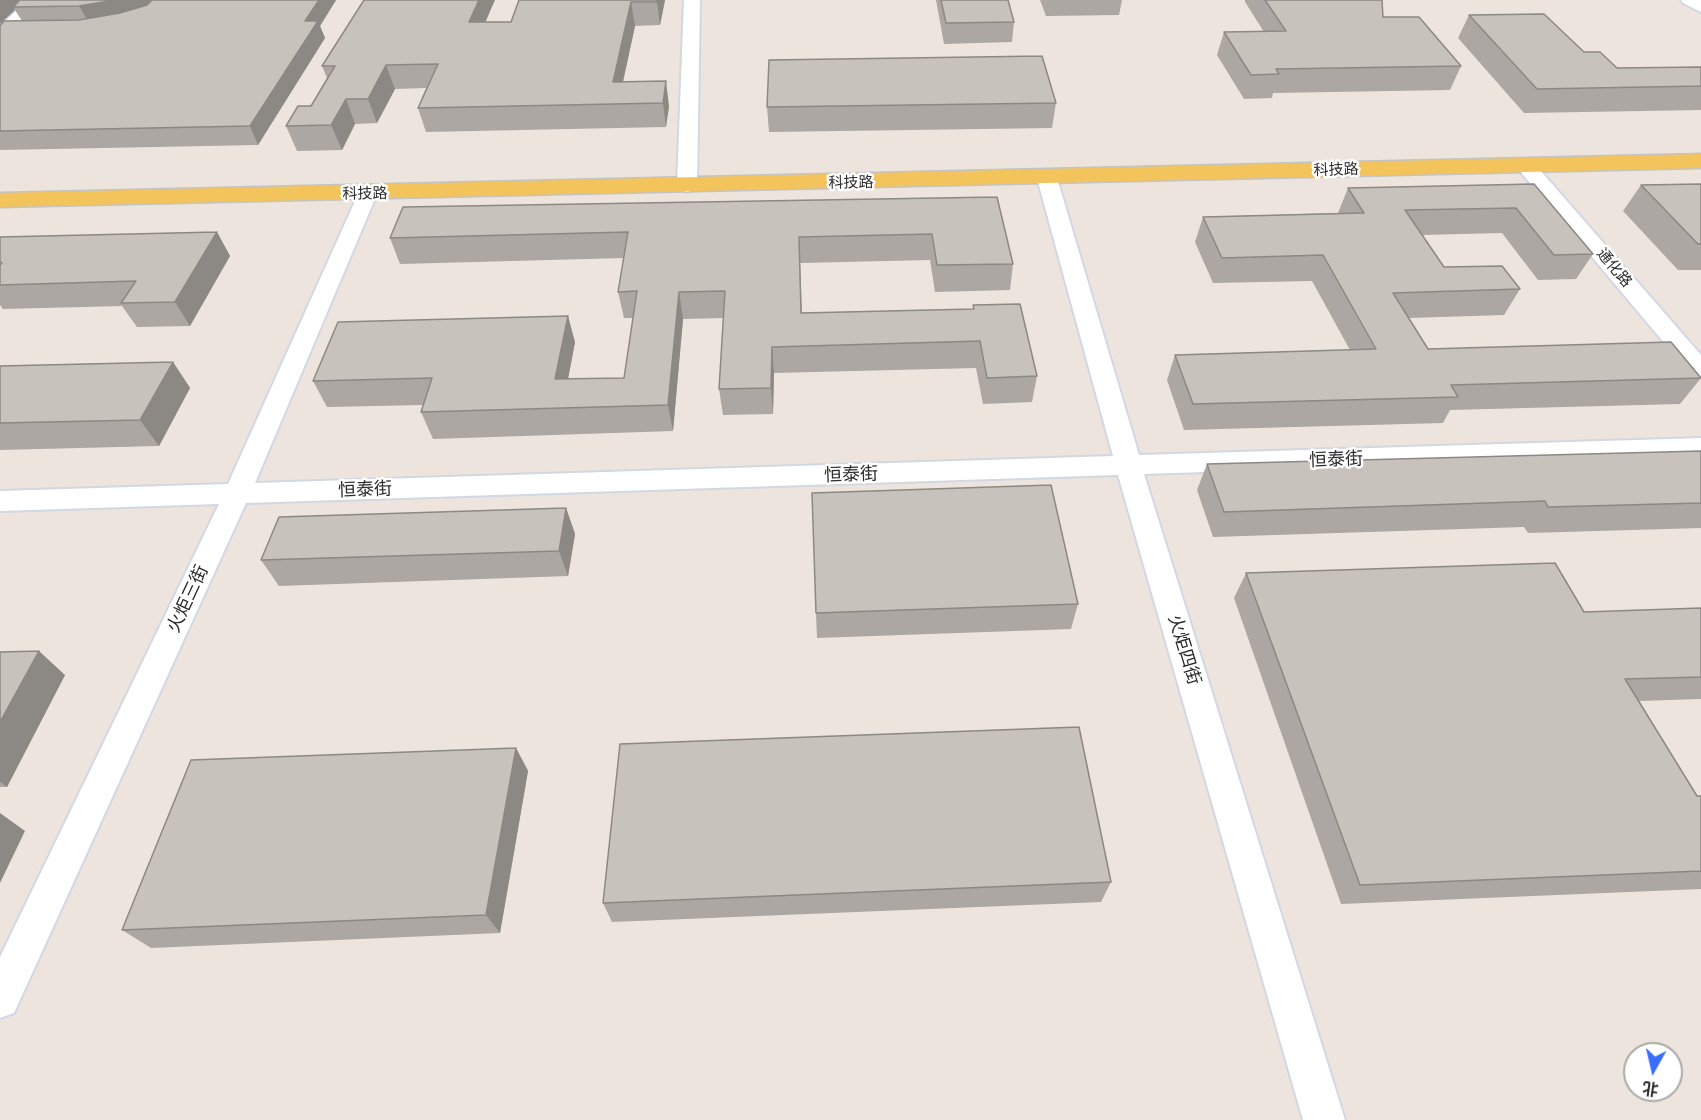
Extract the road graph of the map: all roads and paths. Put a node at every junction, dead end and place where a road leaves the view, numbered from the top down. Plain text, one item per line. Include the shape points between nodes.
1 (37, 0) edge
2 (692, 0) edge
3 (1689, 0) edge
4 (1701, 7) edge
5 (33, 30) edge
6 (5, 35) edge
7 (1701, 161) edge
8 (1526, 166) junction
9 (1047, 178) junction
10 (687, 186) junction
11 (367, 194) junction
12 (0, 200) edge
13 (1701, 370) edge
14 (1701, 447) edge
15 (1129, 467) junction
16 (237, 494) junction
17 (0, 501) edge
18 (0, 999) edge
19 (1324, 1120) edge

1 - 6 street via 10,24
2 - 10 street
3 - 4 street
5 - 6 street
7 - 8 main road, 科技路
8 - 9 main road, 科技路
8 - 13 street, 通化路
9 - 10 main road, 科技路
9 - 15 street, 火炬四街
10 - 11 main road, 科技路
11 - 12 main road, 科技路
11 - 16 street, 火炬三街
14 - 15 street, 恒泰街
15 - 16 street, 恒泰街
15 - 19 street, 火炬四街
16 - 17 street, 恒泰街
16 - 18 street, 火炬三街

